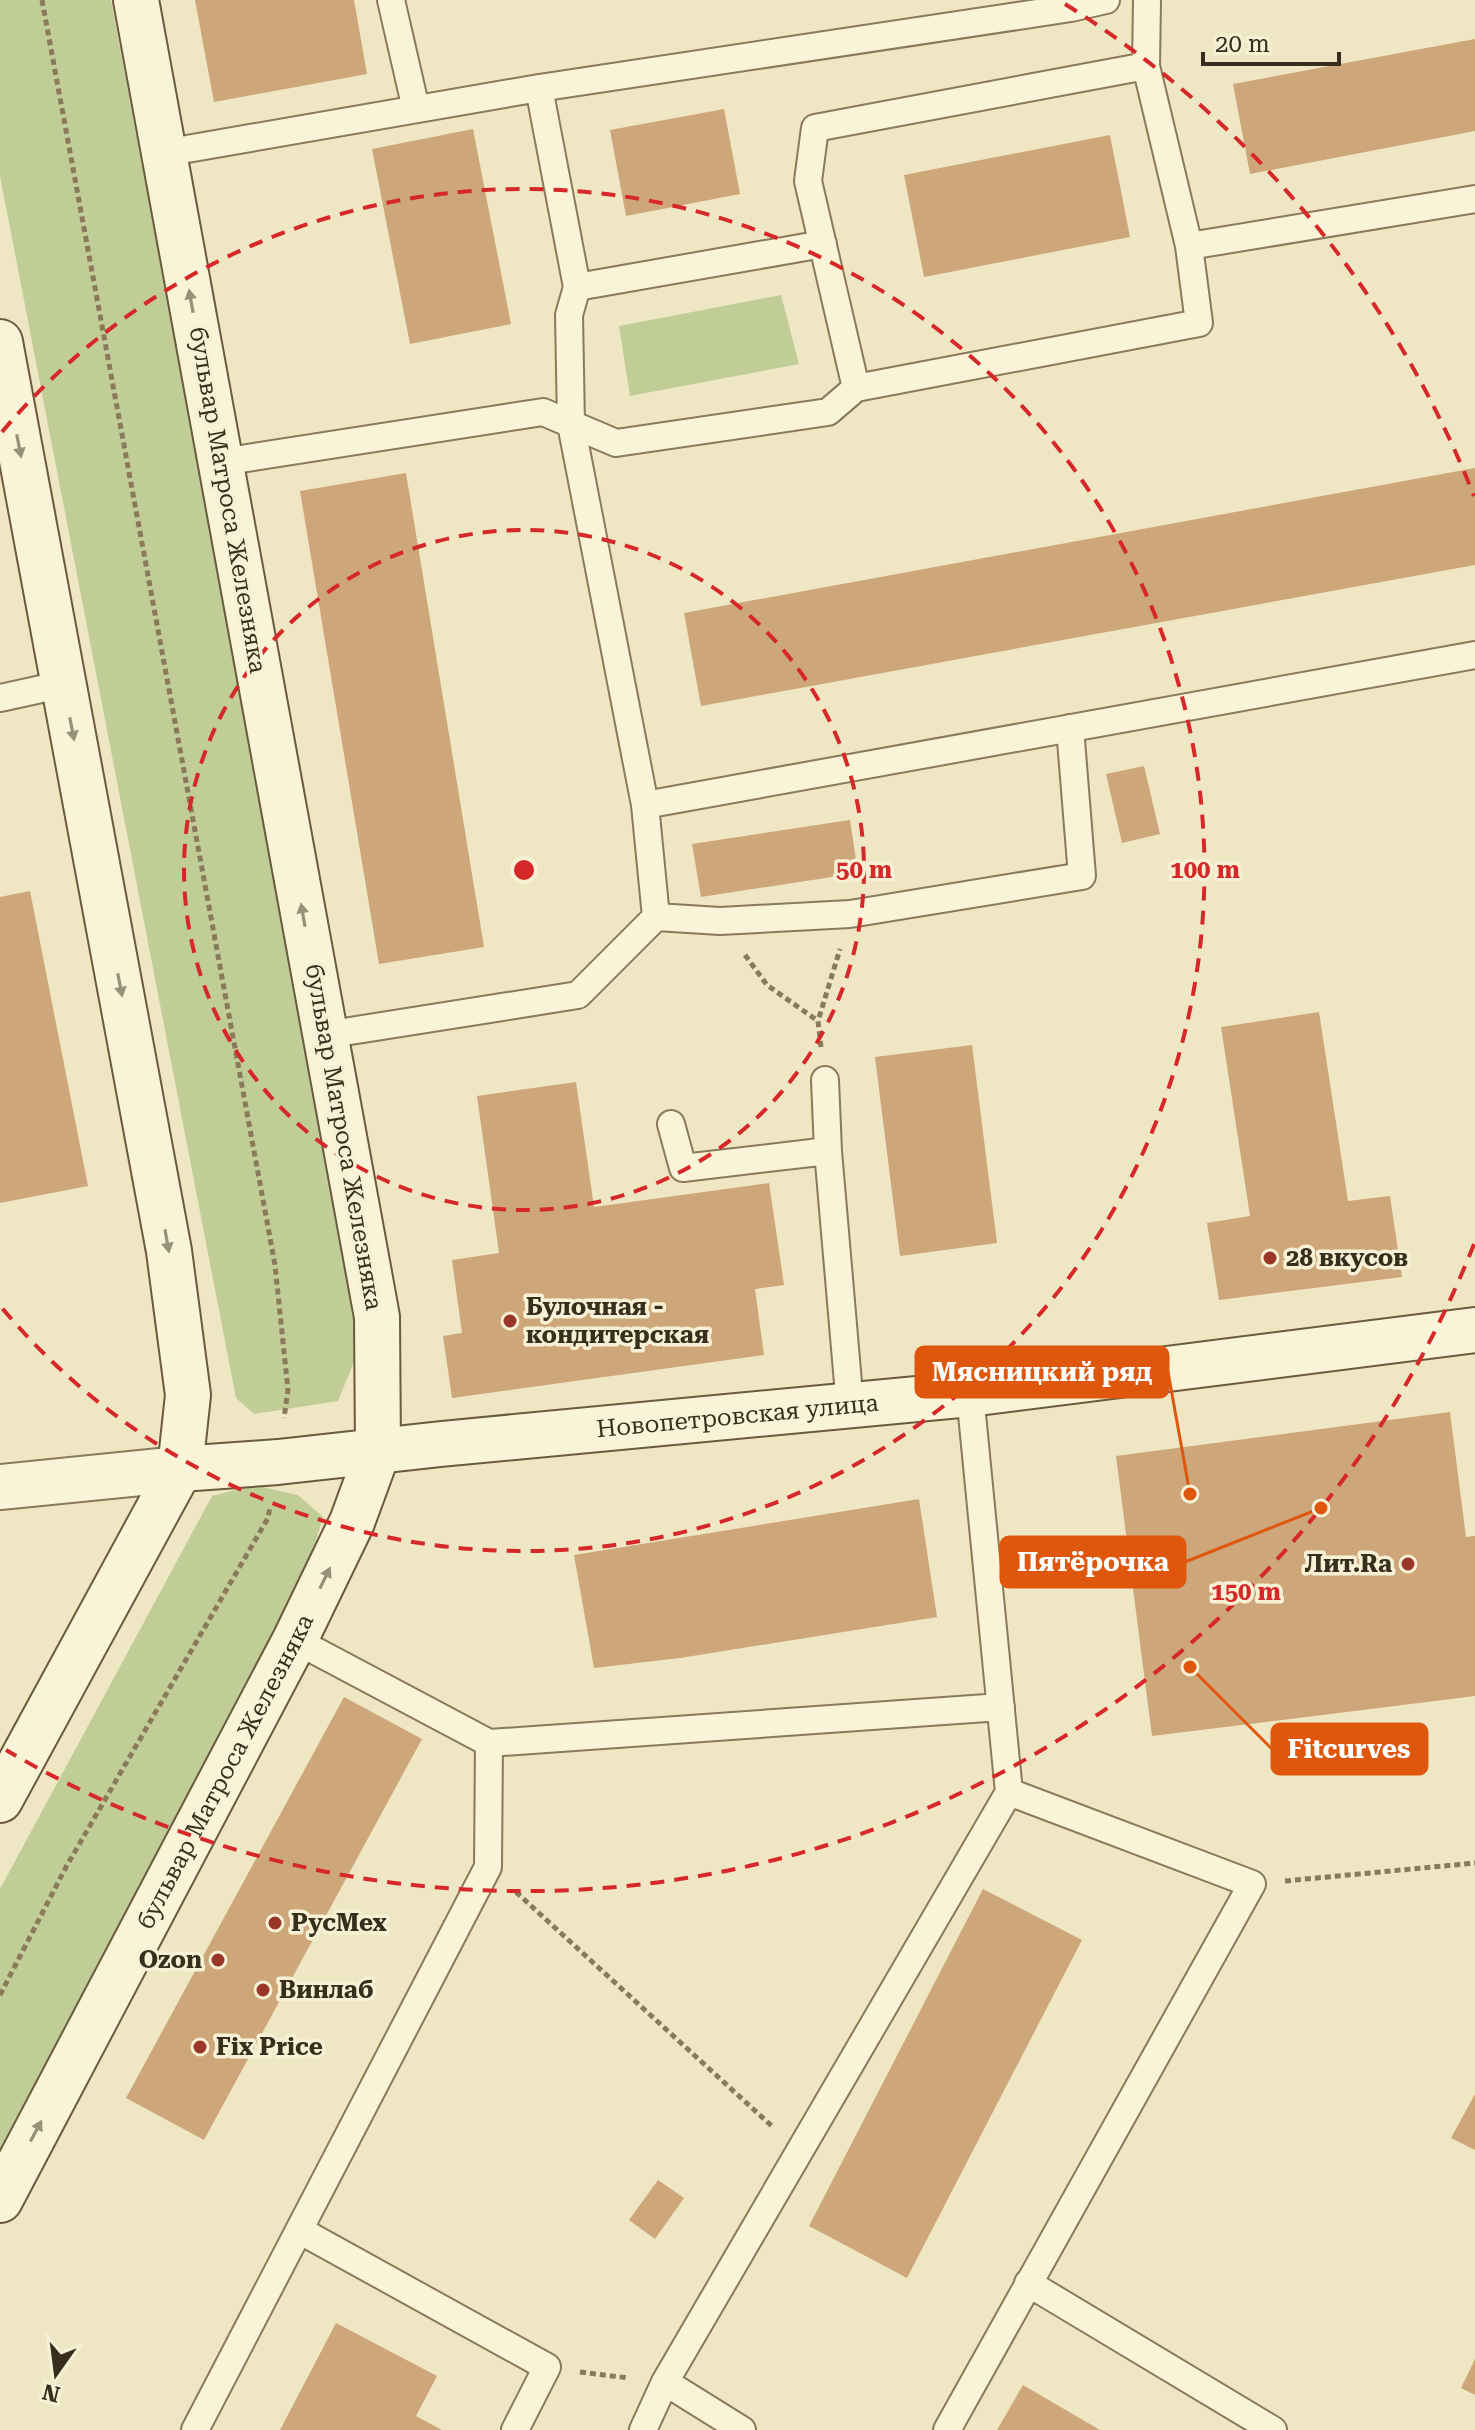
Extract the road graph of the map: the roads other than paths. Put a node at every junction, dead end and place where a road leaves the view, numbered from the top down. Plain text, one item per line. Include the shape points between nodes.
1 (136, 0) edge
2 (391, 0) edge
3 (1106, 0) edge
4 (1147, 0) edge
5 (1146, 66) junction
6 (539, 88) junction
7 (416, 109) junction
8 (164, 153) junction
9 (1475, 199) edge
10 (823, 244) junction
11 (1189, 246) junction
12 (577, 287) junction
13 (0, 342) edge
14 (856, 388) junction
15 (571, 424) junction
16 (221, 462) junction
17 (1475, 655) edge
18 (64, 684) junction
19 (0, 698) edge
20 (1070, 728) junction
21 (645, 805) junction
22 (656, 917) junction
23 (325, 1035) junction
24 (825, 1080) road end
25 (671, 1124) dead end
26 (828, 1151) junction
27 (1475, 1330) edge
28 (970, 1394) junction
29 (850, 1406) junction
30 (378, 1451) junction
31 (180, 1469) junction
32 (0, 1487) edge
33 (295, 1640) junction
34 (1001, 1707) junction
35 (489, 1743) junction
36 (1009, 1792) junction
37 (0, 1800) edge
38 (0, 2200) edge
39 (299, 2230) junction
40 (1028, 2283) junction
41 (665, 2382) junction
42 (195, 2430) edge
43 (515, 2430) edge
44 (643, 2430) edge
45 (742, 2430) edge
46 (947, 2430) edge
47 (1273, 2430) edge

1 - 8 street, бульвар Матроса Железняка
2 - 7 lane
3 - 6 lane
4 - 5 lane
5 - 10 lane via 815,128 808,181
5 - 11 lane
6 - 7 lane
6 - 12 lane
7 - 8 lane
16 -> 8 street, бульвар Матроса Железняка
9 - 11 lane
10 - 12 lane
10 - 14 lane
11 - 14 lane via 1199,323
12 - 15 lane via 569,315
13 -> 18 street
14 - 15 lane via 828,412 616,443
15 - 16 lane via 543,412
15 - 21 lane
23 -> 16 street, бульвар Матроса Железняка
17 - 20 lane
18 - 19 lane
18 -> 31 street via 169,1251 188,1395
20 - 21 lane
20 - 22 lane via 1082,876 850,914 720,921
21 - 22 lane
22 - 23 lane via 578,995
23 - 30 street, бульвар Матроса Железняка via 377,1317
24 - 26 lane
25 - 26 lane via 683,1168
26 - 29 lane
27 - 28 street, Новопетровская улица
28 - 29 street, Новопетровская улица
28 - 34 lane
29 - 30 street, Новопетровская улица
30 - 31 street, Новопетровская улица
33 -> 30 street, бульвар Матроса Железняка via 352,1522
31 - 32 street, Новопетровская улица
31 - 37 street
33 - 35 lane
38 -> 33 street, бульвар Матроса Железняка
34 - 35 lane
34 - 36 lane
35 - 39 lane via 488,1867
36 - 40 lane via 1252,1884
36 - 41 lane
39 - 42 lane
39 - 43 lane via 547,2367
40 - 46 lane
40 - 47 lane
41 - 44 lane
41 - 45 lane

